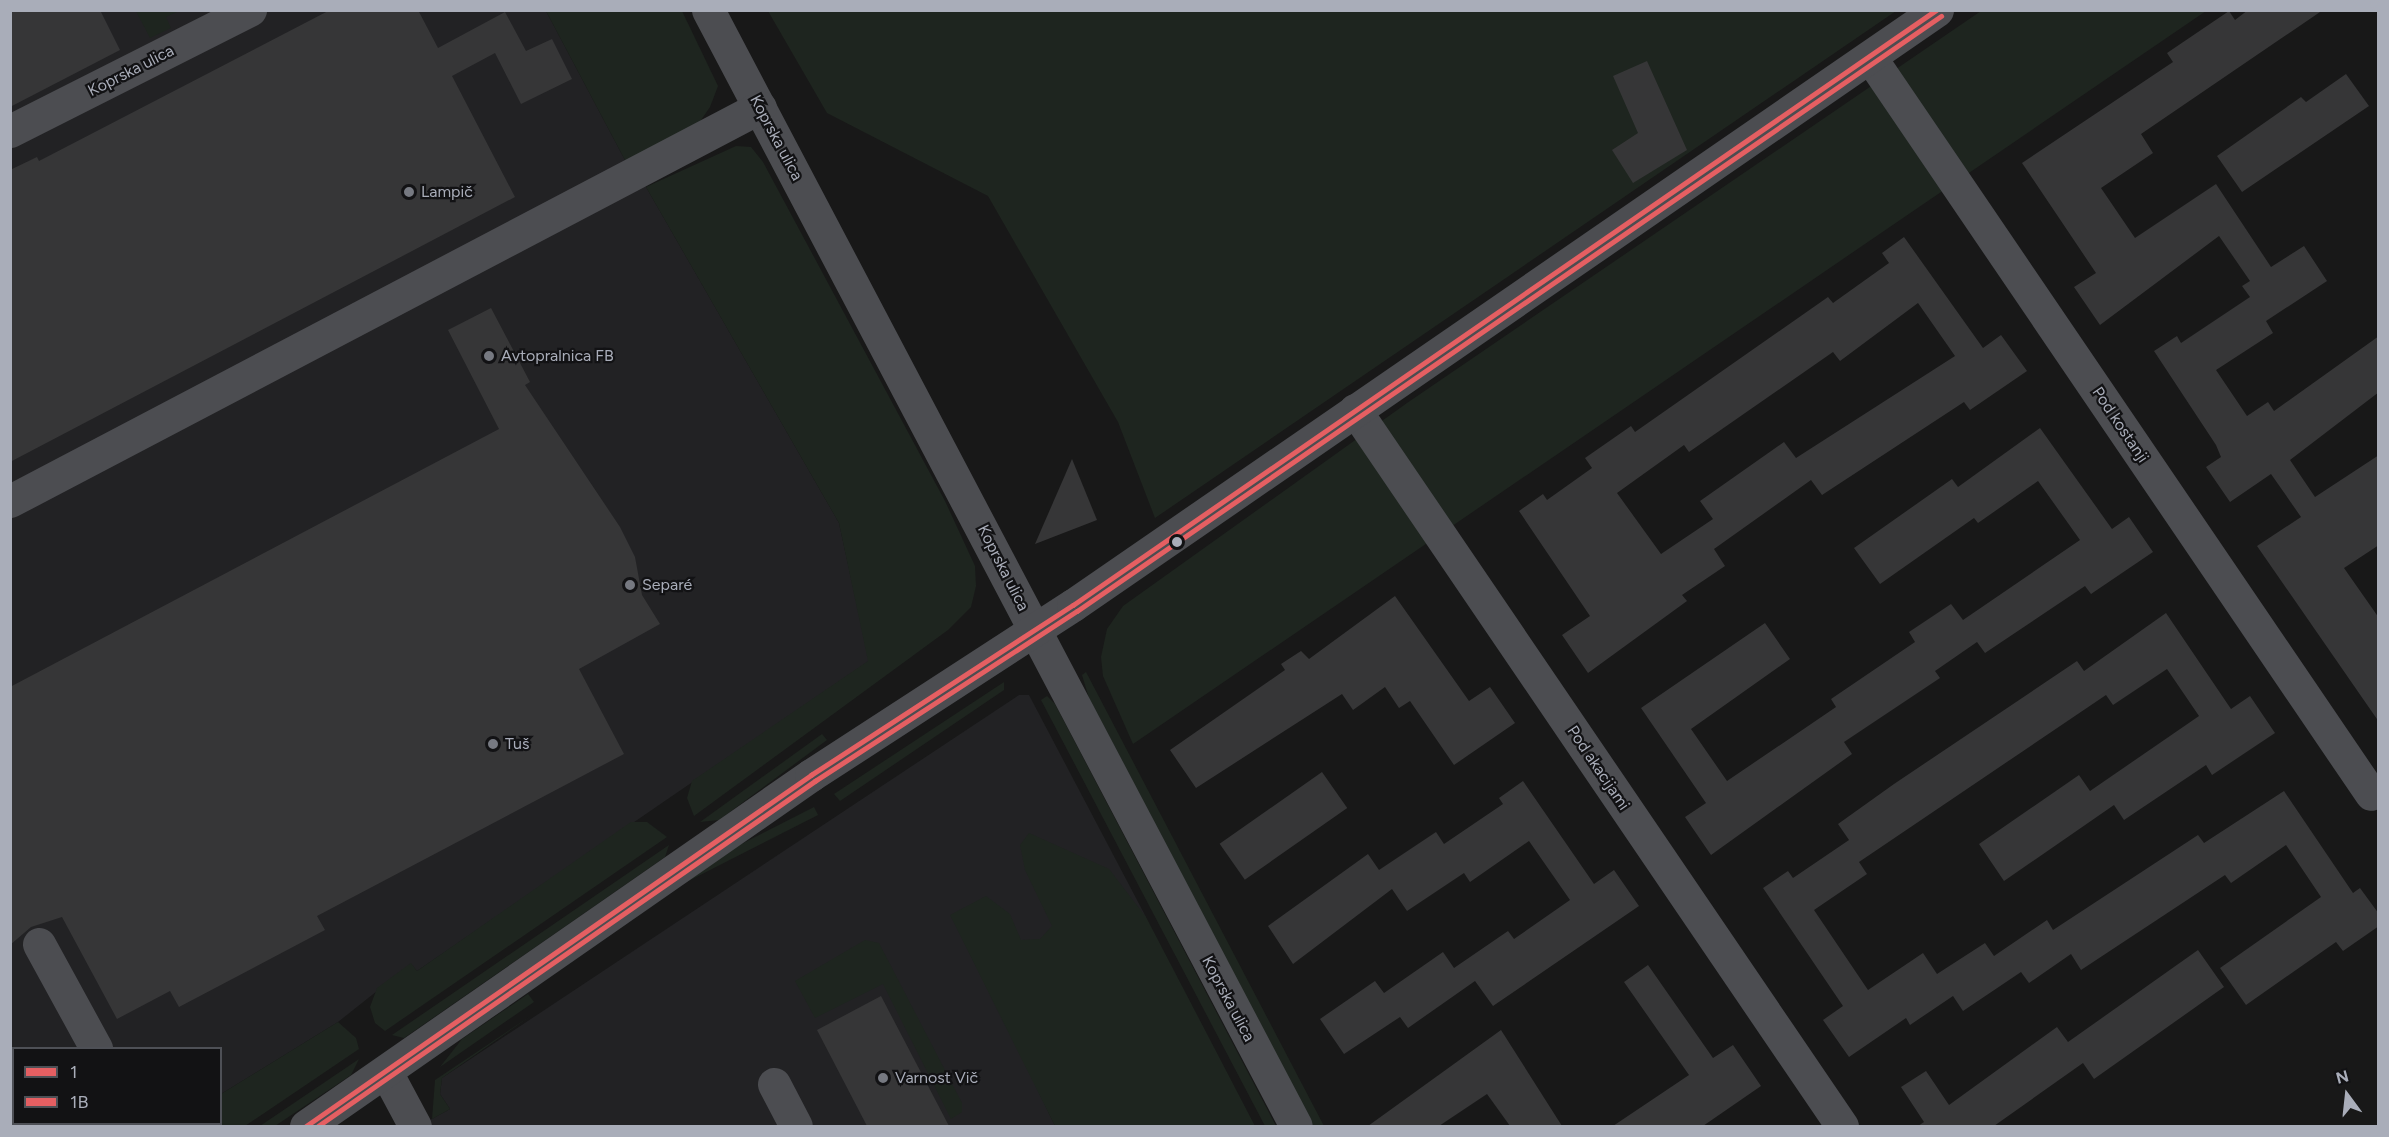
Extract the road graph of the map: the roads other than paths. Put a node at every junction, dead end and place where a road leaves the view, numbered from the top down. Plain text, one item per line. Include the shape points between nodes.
1 (250, 10) edge
2 (708, 10) edge
3 (1937, 10) edge
4 (1870, 57) junction
5 (759, 107) junction
6 (10, 131) edge
7 (1355, 410) junction
8 (10, 501) edge
9 (1035, 629) junction
10 (2371, 794) dead end
11 (39, 944) dead end
12 (95, 1047) edge
13 (386, 1072) junction
14 (774, 1084) dead end
15 (306, 1126) edge
16 (415, 1126) edge
17 (796, 1126) edge
18 (1296, 1126) edge
19 (1842, 1126) edge

1 - 6 street, Koprska ulica
2 - 5 street, Koprska ulica
3 - 4 street
4 - 7 street
4 - 10 street, Pod kostanji
5 - 8 street
5 - 9 street, Koprska ulica
7 - 9 street
7 - 19 street, Pod akacijami
9 - 13 street via 811,775
9 - 18 street, Koprska ulica
11 - 12 street
13 - 15 street
13 - 16 street
14 - 17 street

